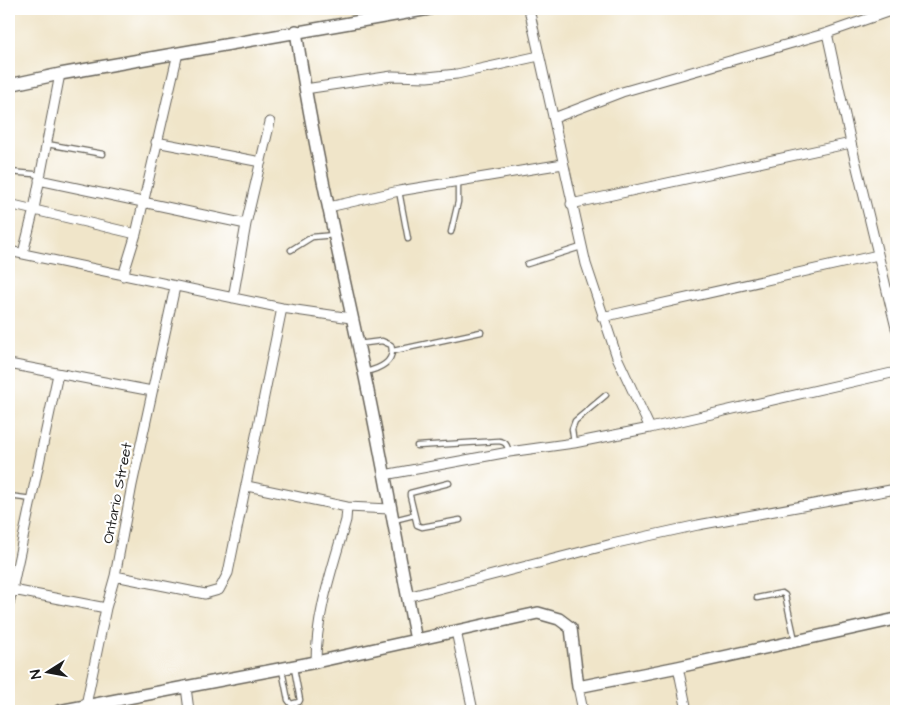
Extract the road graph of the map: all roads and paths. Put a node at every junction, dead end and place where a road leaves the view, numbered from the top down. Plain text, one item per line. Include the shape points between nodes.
1 (429, 9) edge
2 (529, 9) edge
3 (896, 9) edge
4 (296, 31) junction
5 (827, 33) junction
6 (178, 53) junction
7 (539, 56) junction
8 (60, 74) junction
9 (9, 85) edge
10 (305, 89) junction
11 (554, 118) junction
12 (270, 122) dead end
13 (156, 142) junction
14 (851, 143) junction
15 (46, 144) junction
16 (103, 154) dead end
17 (261, 162) junction
18 (563, 164) junction
19 (9, 172) edge
20 (40, 178) junction
21 (458, 181) junction
22 (399, 191) junction
23 (142, 203) junction
24 (9, 204) edge
25 (571, 204) junction
26 (329, 207) junction
27 (34, 209) junction
28 (246, 224) junction
29 (451, 232) dead end
30 (136, 234) junction
31 (335, 235) junction
32 (408, 238) dead end
33 (581, 247) junction
34 (291, 250) dead end
35 (9, 251) edge
36 (23, 254) junction
37 (878, 255) junction
38 (527, 264) dead end
39 (123, 276) junction
40 (175, 286) junction
41 (233, 298) junction
42 (282, 308) junction
43 (602, 317) junction
44 (351, 318) junction
45 (896, 328) edge
46 (480, 332) dead end
47 (358, 344) junction
48 (393, 350) junction
49 (9, 364) edge
50 (896, 372) edge
51 (364, 373) junction
52 (58, 374) junction
53 (152, 391) junction
54 (606, 394) dead end
55 (650, 428) junction
56 (574, 443) junction
57 (417, 446) dead end
58 (509, 452) junction
59 (384, 475) junction
60 (449, 483) dead end
61 (247, 486) junction
62 (896, 489) edge
63 (9, 496) edge
64 (32, 499) junction
65 (347, 507) junction
66 (414, 514) junction
67 (391, 515) junction
68 (460, 520) dead end
69 (115, 576) junction
70 (13, 590) junction
71 (407, 597) junction
72 (757, 598) dead end
73 (9, 604) edge
74 (106, 608) junction
75 (896, 619) edge
76 (456, 631) junction
77 (416, 640) junction
78 (796, 641) junction
79 (316, 662) junction
80 (294, 666) junction
81 (678, 667) junction
82 (282, 669) junction
83 (186, 687) junction
84 (578, 687) junction
85 (86, 705) junction
86 (59, 711) edge
87 (189, 711) edge
88 (473, 711) edge
89 (583, 711) edge
90 (687, 711) edge

1 - 4 street
2 - 7 street
3 - 5 street
4 - 6 street
4 - 10 street
5 - 11 street via 622,92
5 - 14 street
6 - 8 street
6 - 13 street
7 - 10 street via 456,74 392,76
7 - 11 street
8 - 9 street
8 - 15 street
10 - 26 street
11 - 18 street
12 - 17 street
13 - 17 street
13 - 23 street
14 - 25 street
14 - 37 street
15 - 16 lane
15 - 20 street
17 - 28 street
18 - 21 street
18 - 25 street
19 - 20 lane via 34,174
20 - 23 street
20 - 27 street
21 - 22 street
21 - 29 lane via 458,202
22 - 26 street
22 - 32 lane
23 - 28 street
23 - 30 street
24 - 27 street
25 - 33 street
26 - 31 street
27 - 30 street
27 - 36 street
28 - 41 street
30 - 39 street
31 - 34 lane via 312,238
31 - 44 street
33 - 38 lane
33 - 43 street
35 - 36 street
36 - 39 street
37 - 43 street
37 - 45 street
39 - 40 street
40 - 41 street
40 - 53 street, Ontario Street
41 - 42 street
42 - 44 street
42 - 61 street
43 - 55 street
44 - 47 street
46 - 48 lane
47 - 48 lane via 382,341 391,345
47 - 51 street
48 - 51 lane via 384,366
49 - 52 street
50 - 55 street
51 - 59 street
52 - 53 street
52 - 64 street
53 - 69 street, Ontario Street
54 - 56 lane via 575,420 572,429
55 - 56 street
56 - 58 street
57 - 58 lane via 499,441 507,445
58 - 59 street
59 - 67 street
60 - 66 lane via 410,493
61 - 65 street
61 - 69 street via 228,573 219,590 205,594
62 - 71 street via 698,525
63 - 64 lane
64 - 70 street
65 - 67 street
65 - 79 street via 319,621
66 - 67 lane
66 - 68 lane via 419,527
67 - 71 street
69 - 74 street, Ontario Street
70 - 73 street
70 - 74 street
71 - 77 street
72 - 78 lane via 785,595
74 - 85 street, Ontario Street
75 - 78 street
76 - 77 street
76 - 84 street via 538,613 558,619 571,628
76 - 88 street
77 - 79 street
78 - 81 street
79 - 80 street
80 - 82 street
80 - 82 lane via 300,702 291,704 288,700
81 - 84 street
81 - 90 street
82 - 83 street
83 - 85 street
83 - 87 street
84 - 89 street
85 - 86 street

